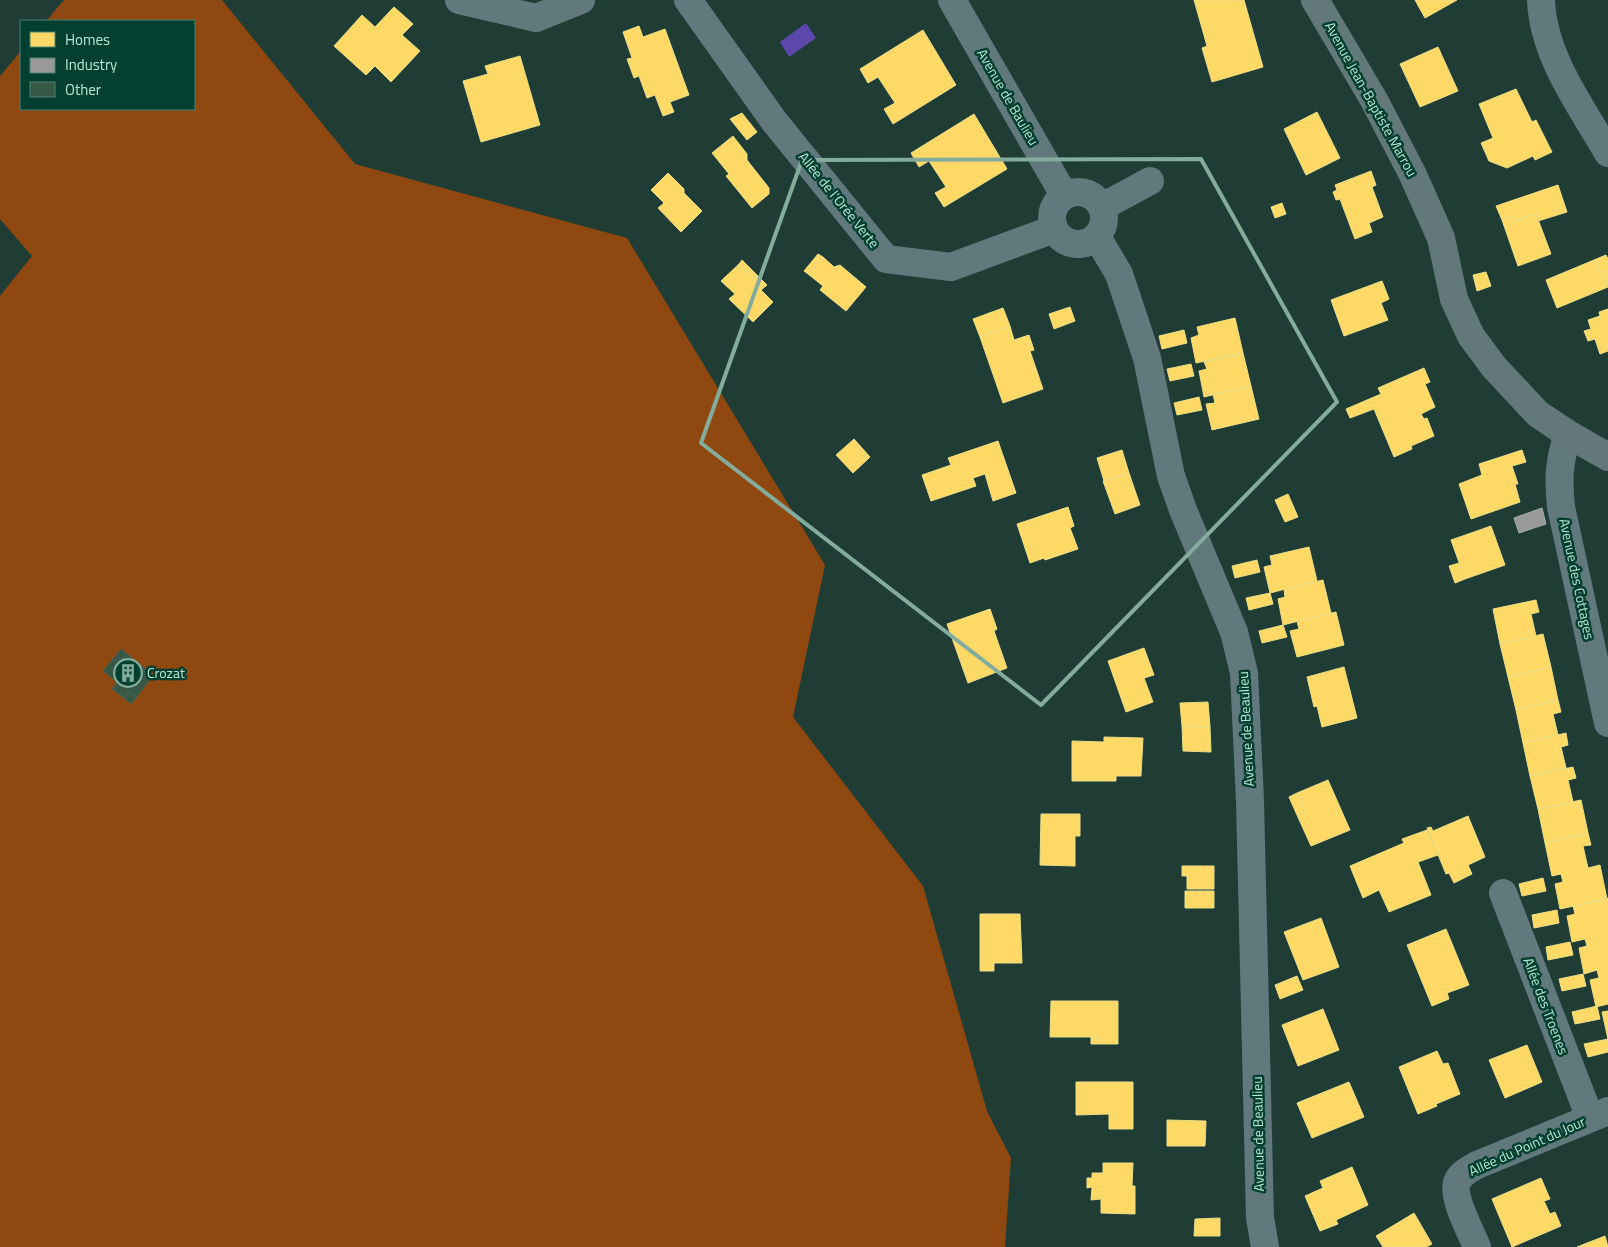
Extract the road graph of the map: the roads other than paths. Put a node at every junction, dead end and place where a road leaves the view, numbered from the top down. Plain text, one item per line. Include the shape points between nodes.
1 (459, 0) edge
2 (581, 0) edge
3 (688, 0) edge
4 (952, 0) edge
5 (1315, 0) edge
6 (1541, 0) edge
7 (1608, 154) edge
8 (1150, 181) dead end
9 (1064, 195) junction
10 (1102, 207) junction
11 (1054, 230) junction
12 (1097, 237) junction
13 (1568, 434) junction
14 (1608, 457) edge
15 (1608, 723) edge
16 (1503, 893) dead end
17 (1599, 1115) edge
18 (1265, 1247) edge
19 (1477, 1247) edge

1 - 2 street via 536,18
3 - 11 street, Allée de l'Orée Verte via 774,121 886,258 951,267
4 - 9 street, Avenue de Baulieu
5 - 13 main road, Avenue Jean-Baptiste Marrou via 1374,100 1412,173 1441,238 1454,299 1471,336 1494,367 1538,414
6 - 7 street via 1542,18 1557,64
8 - 10 street
9 - 10 street via 1081,191 1097,199
9 - 11 street via 1053,209
10 - 12 street via 1105,221
11 - 12 street via 1061,238 1078,245
12 - 18 street, Avenue de Beaulieu via 1119,274 1147,358 1171,476 1234,632 1244,673 1260,1218
13 - 14 main road, Avenue Jean-Baptiste Marrou
13 - 15 street, Avenue des Cottages via 1560,456 1561,507
16 - 17 street, Allée des Troenes
17 - 19 street, Allée du Point du Jour via 1477,1165 1458,1180 1458,1201

